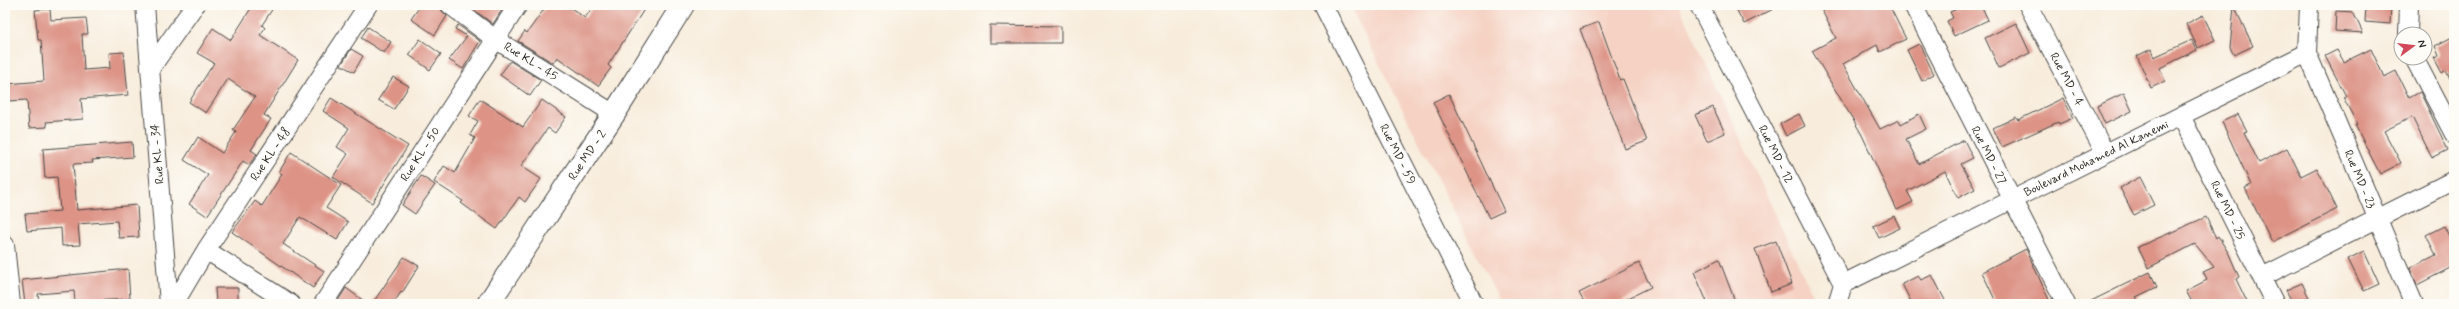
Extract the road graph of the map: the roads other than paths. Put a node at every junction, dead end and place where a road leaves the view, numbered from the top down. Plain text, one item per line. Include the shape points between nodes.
1 (145, 5) edge
2 (195, 5) edge
3 (368, 5) edge
4 (450, 5) edge
5 (518, 5) edge
6 (683, 5) edge
7 (1323, 5) edge
8 (1699, 5) edge
9 (1913, 5) edge
10 (2028, 5) edge
11 (2309, 5) edge
12 (2409, 5) edge
13 (2408, 26) edge
14 (495, 39) junction
15 (2307, 53) junction
16 (2418, 66) edge
17 (150, 69) junction
18 (614, 114) junction
19 (2181, 116) junction
20 (2454, 134) edge
21 (2106, 153) junction
22 (2454, 180) edge
23 (2011, 200) junction
24 (2377, 218) junction
25 (5, 245) edge
26 (206, 250) junction
27 (2262, 277) junction
28 (1843, 284) junction
29 (11, 304) edge
30 (169, 304) edge
31 (174, 304) edge
32 (291, 304) edge
33 (323, 304) edge
34 (488, 304) edge
35 (1474, 304) edge
36 (1837, 304) edge
37 (2066, 304) edge
38 (2275, 304) edge
39 (2414, 304) edge

1 - 17 street, Rue KL - 34
2 - 17 street
3 - 26 street, Rue KL - 48
4 - 14 street, Rue KL - 45
5 - 14 street, Rue KL - 50
6 - 18 street, Rue MD - 2
7 - 35 street, Rue MD - 59
8 - 28 street, Rue MD - 12
9 - 23 street, Rue MD - 27
10 - 21 street, Rue MD - 4
11 - 15 street
12 - 13 street
14 - 18 street, Rue KL - 45
14 - 33 street, Rue KL - 50
15 - 19 street, Boulevard Mohamed Al Kanemi
15 - 24 street, Rue MD - 23
16 - 20 street
17 - 30 street, Rue KL - 34
18 - 34 street, Rue MD - 2
19 - 21 street, Boulevard Mohamed Al Kanemi
19 - 27 street, Rue MD - 25
21 - 23 street, Boulevard Mohamed Al Kanemi
22 - 24 street
23 - 28 street, Boulevard Mohamed Al Kanemi
23 - 37 street, Rue MD - 27
24 - 27 street
24 - 39 street, Rue MD - 23
25 - 29 street
26 - 31 street, Rue KL - 48
26 - 32 street
27 - 38 street, Rue MD - 25
28 - 36 street

